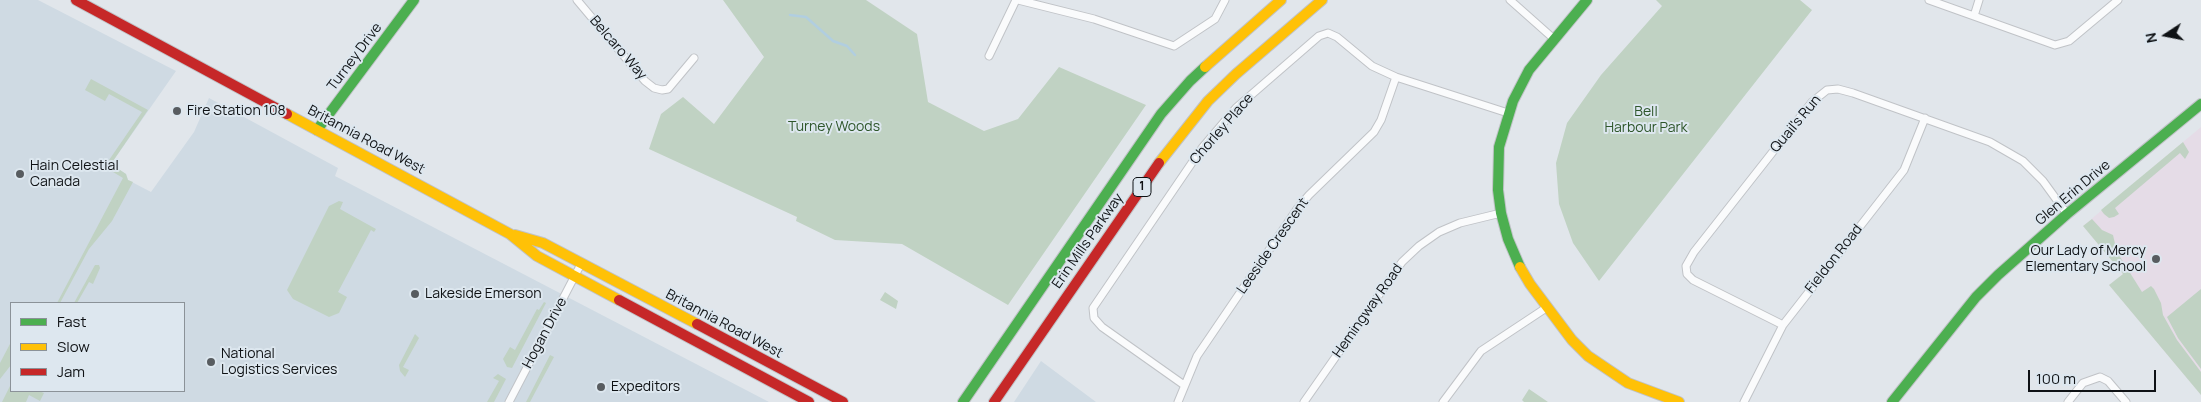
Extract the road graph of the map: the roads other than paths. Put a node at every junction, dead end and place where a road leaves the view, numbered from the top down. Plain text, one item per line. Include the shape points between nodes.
1 (76, 0) edge
2 (414, 0) edge
3 (1017, 0) edge
4 (1225, 0) edge
5 (1281, 0) edge
6 (1322, 0) edge
7 (1510, 0) edge
8 (1588, 0) edge
9 (1929, 0) edge
10 (1979, 0) edge
11 (2118, 0) edge
12 (581, 2) edge
13 (1974, 16) junction
14 (1554, 39) junction
15 (989, 56) dead end
16 (694, 58) dead end
17 (1396, 77) junction
18 (2201, 104) edge
19 (1508, 113) junction
20 (1925, 118) junction
21 (317, 130) junction
22 (1500, 213) junction
23 (2067, 214) junction
24 (510, 234) junction
25 (581, 264) junction
26 (575, 276) junction
27 (1546, 308) junction
28 (1783, 325) junction
29 (1184, 385) junction
30 (509, 402) edge
31 (809, 402) edge
32 (843, 402) edge
33 (963, 402) edge
34 (994, 402) edge
35 (1178, 402) edge
36 (1304, 402) edge
37 (1443, 402) edge
38 (1679, 402) edge
39 (1744, 402) edge
40 (1892, 402) edge
41 (2068, 402) edge
42 (2126, 402) edge

1 - 21 main road, Britannia Road West
2 - 21 main road, Turney Drive
3 - 4 street via 1094,19 1174,46 1215,19
3 - 15 street
5 - 33 main road, Erin Mills Parkway / 1 via 1190,81 1161,114
6 - 34 main road, Erin Mills Parkway / 1 via 1208,101 1173,144
7 - 14 street
8 - 14 main road
9 - 13 street
10 - 13 street
11 - 13 street via 2069,41 2055,45
12 - 16 street, Belcaro Way via 654,88 662,90 673,85
14 - 19 main road via 1529,70
17 - 19 street, Chorley Place
17 - 29 street, Leeside Crescent via 1374,132 1297,209 1197,356
17 - 29 street, Chorley Place via 1372,66 1337,37 1328,33 1319,36 1261,85 1218,128 1120,266 1093,308 1094,318
18 - 23 main road, Glen Erin Drive
19 - 22 main road via 1497,167
20 - 23 street, Quail's Run via 1990,142 2023,161 2043,181
20 - 28 street, Fieldon Road via 1904,170
20 - 28 street, Quail's Run via 1838,89 1820,94 1690,259 1686,266 1693,280
21 - 24 main road, Britannia Road West
22 - 27 main road via 1517,261
22 - 36 street, Hemingway Road via 1460,222 1439,232 1402,262
23 - 40 main road, Glen Erin Drive via 1976,297
24 - 25 main road, Britannia Road West via 543,243
24 - 26 main road, Britannia Road West via 537,256
25 - 26 street, Hogan Drive
25 - 32 main road, Britannia Road West
26 - 30 street, Hogan Drive
26 - 31 main road, Britannia Road West
27 - 37 street via 1481,351
27 - 38 main road via 1588,356 1609,371 1628,383
28 - 39 street, Fieldon Road
29 - 35 street, Leeside Crescent
41 - 42 street via 2083,383 2100,378 2108,381

